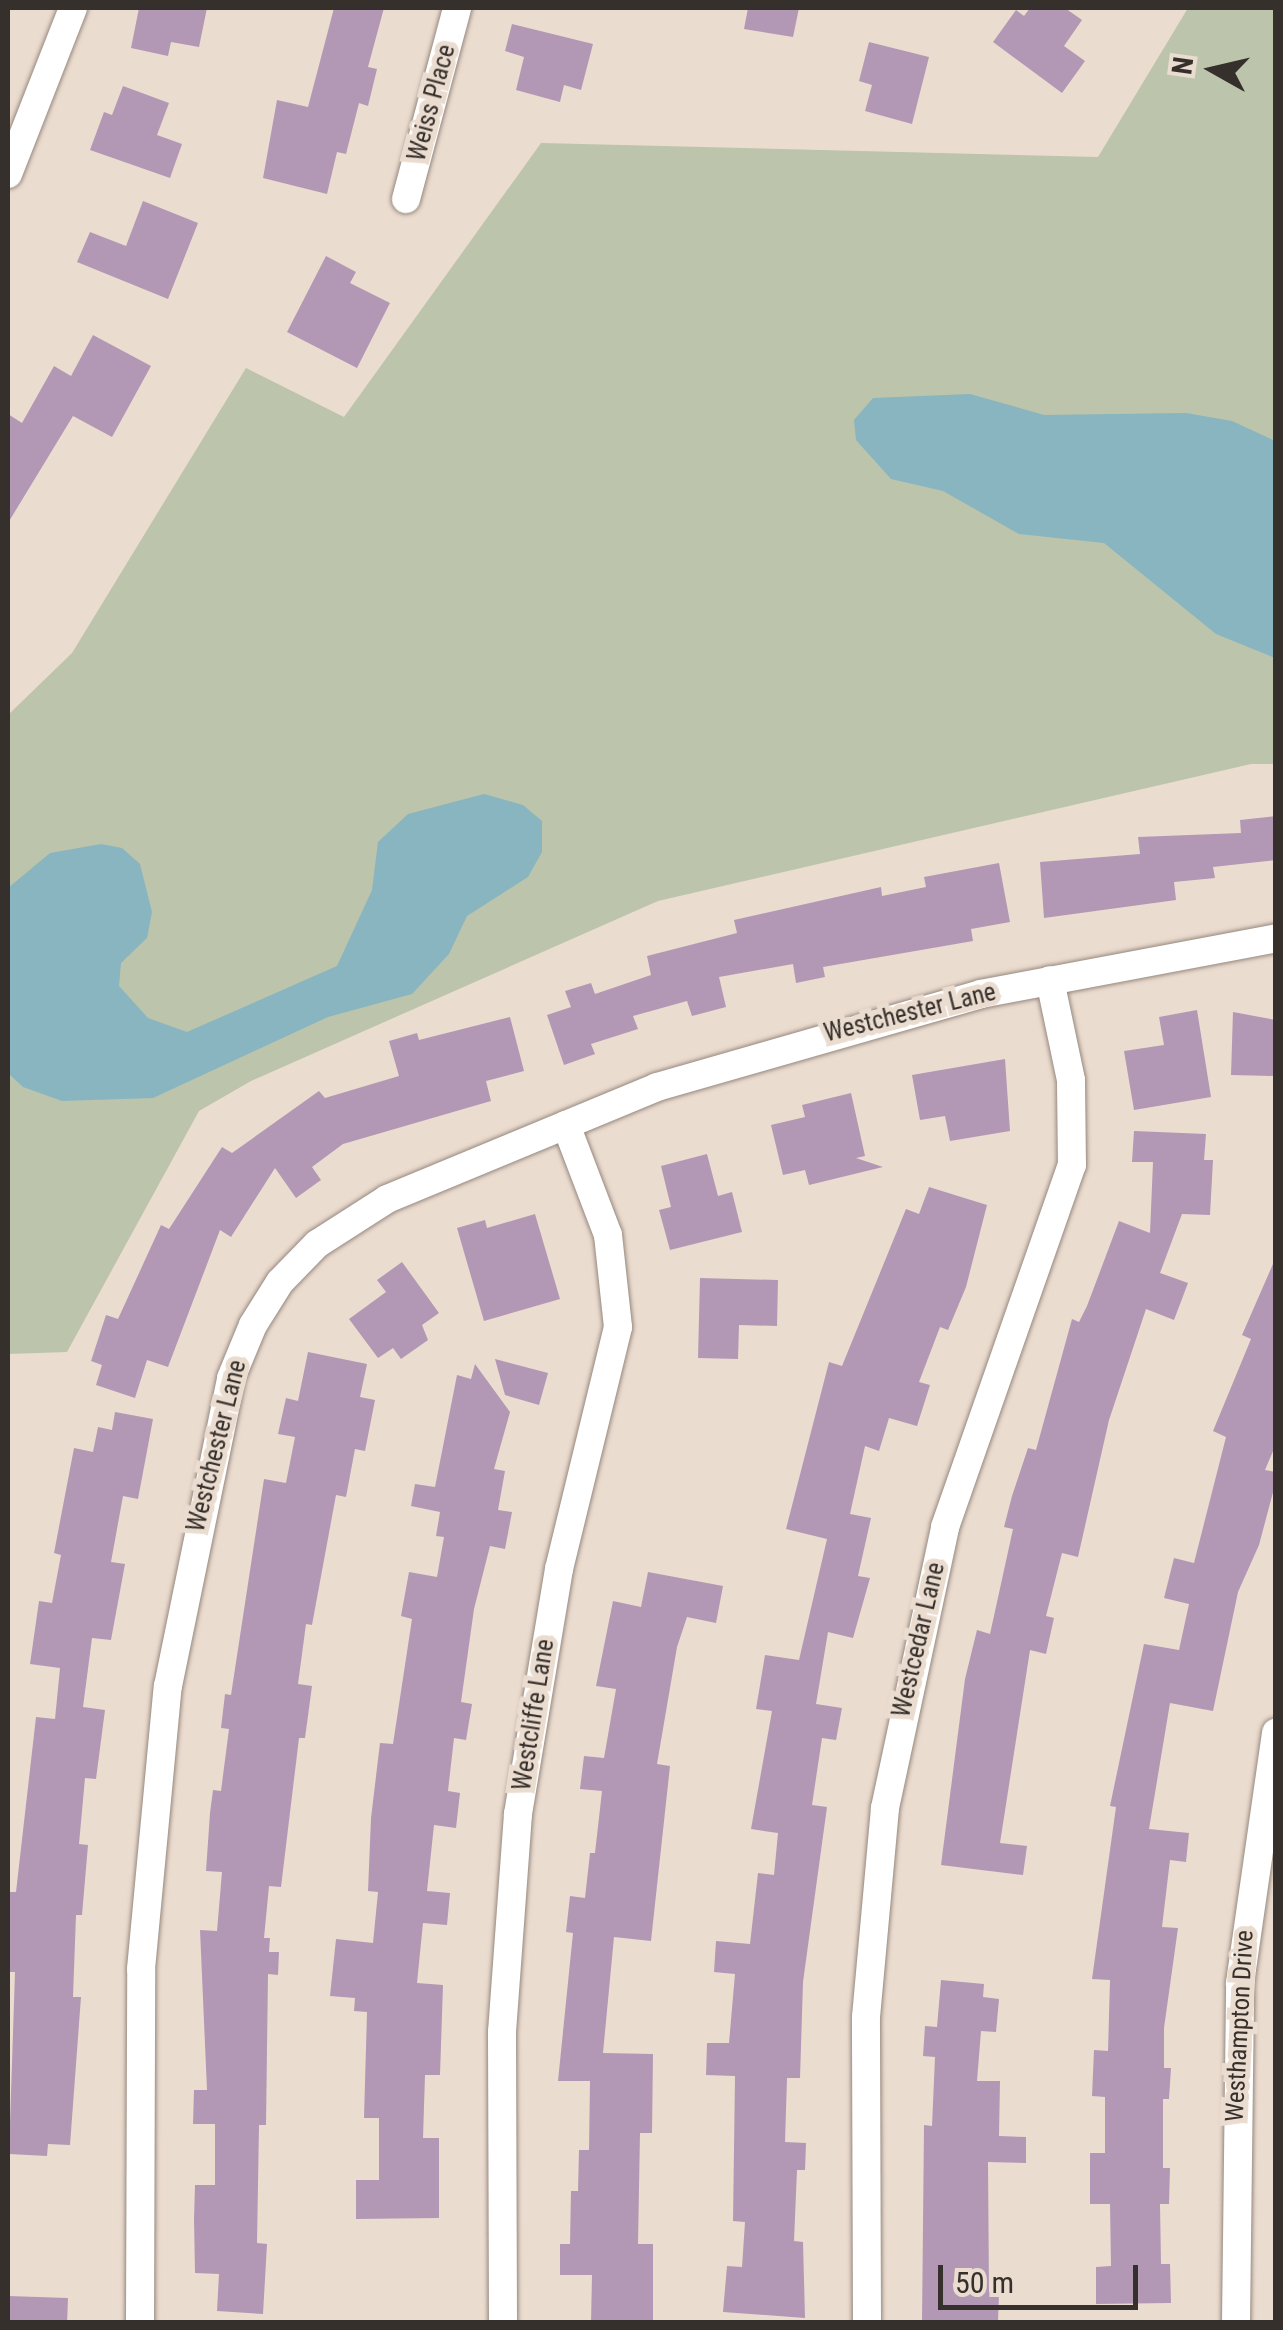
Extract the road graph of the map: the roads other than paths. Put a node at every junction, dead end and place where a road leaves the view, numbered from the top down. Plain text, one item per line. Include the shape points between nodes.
1 (73, 8) edge
2 (456, 8) edge
3 (8, 174) edge
4 (406, 199) dead end
5 (1276, 938) edge
6 (1050, 980) junction
7 (566, 1125) junction
8 (1276, 1732) edge
9 (140, 2322) edge
10 (503, 2322) edge
11 (867, 2322) edge
12 (1236, 2322) edge

1 - 3 street
2 - 4 street, Weiss Place
5 - 6 street, Westchester Lane
6 - 7 street, Westchester Lane via 779,1047
6 - 11 street, Westcedar Lane via 1071,1080 1072,1165 945,1526 885,1808 866,2018
7 - 9 street, Westchester Lane via 416,1185 339,1228 280,1282 240,1351 186,1578 153,1811 139,2010
7 - 10 street, Westcliffe Lane via 608,1236 618,1327 559,1569 518,1814 502,2014
8 - 12 street, Westhampton Drive via 1240,1983

